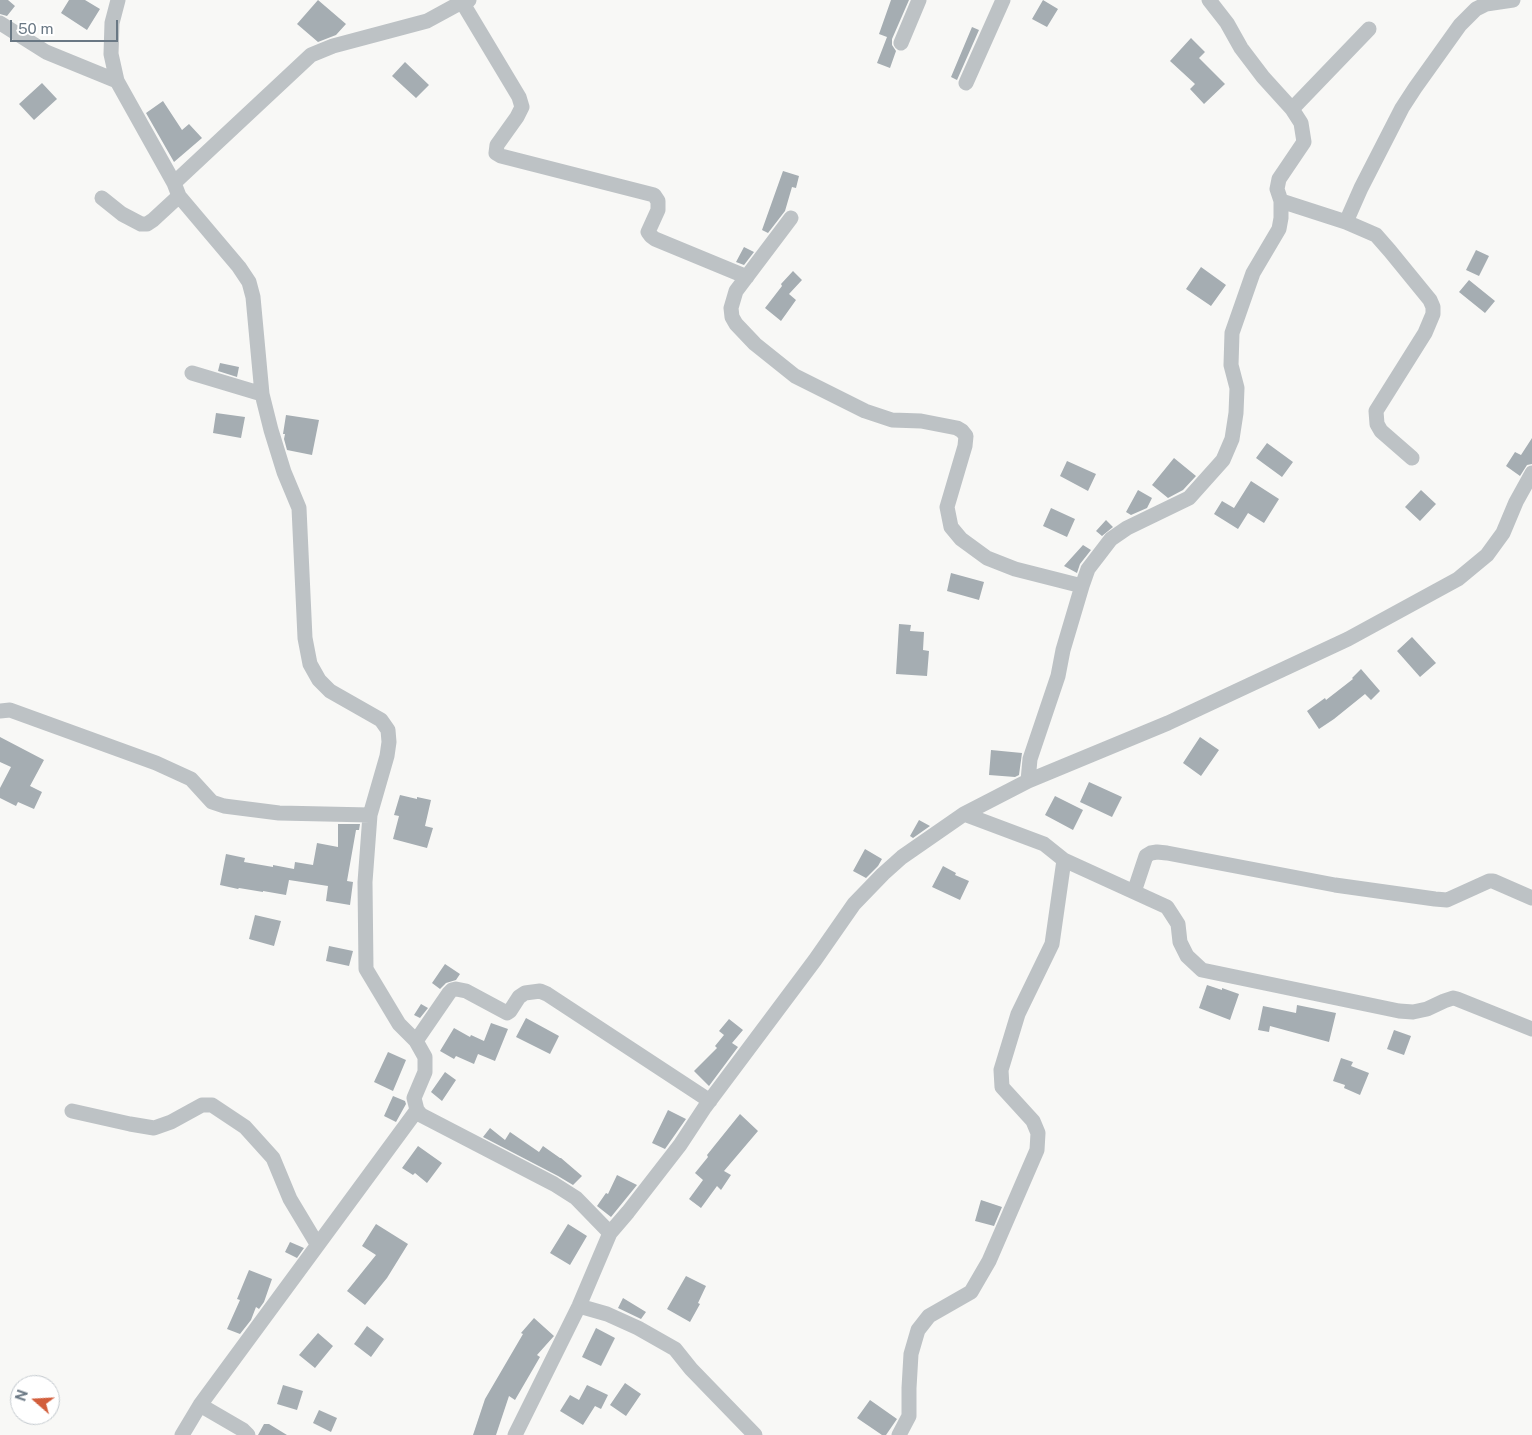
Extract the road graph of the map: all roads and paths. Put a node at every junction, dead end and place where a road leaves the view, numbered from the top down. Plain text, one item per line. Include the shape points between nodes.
1 (118, 0) edge
2 (919, 0) edge
3 (1003, 0) edge
4 (1209, 0) edge
5 (1513, 0) edge
6 (463, 1) edge
7 (0, 23) edge
8 (1369, 29) dead end
9 (901, 43) dead end
10 (116, 81) junction
11 (966, 83) dead end
12 (1292, 109) junction
13 (177, 190) junction
14 (102, 198) dead end
15 (1281, 201) junction
16 (791, 218) dead end
17 (1346, 222) junction
18 (747, 277) junction
19 (192, 373) dead end
20 (262, 394) junction
21 (1412, 458) dead end
22 (1532, 473) edge
23 (1082, 586) junction
24 (0, 711) edge
25 (1028, 782) junction
26 (964, 814) junction
27 (370, 815) junction
28 (1064, 860) junction
29 (1134, 892) junction
30 (1532, 898) edge
31 (1532, 1029) edge
32 (416, 1041) junction
33 (710, 1101) junction
34 (417, 1110) junction
35 (72, 1111) dead end
36 (610, 1233) junction
37 (317, 1244) junction
38 (579, 1306) junction
39 (200, 1405) junction
40 (182, 1435) edge
41 (248, 1435) edge
42 (515, 1435) edge
43 (755, 1435) edge
44 (900, 1435) edge

1 - 10 street via 112,23 111,54
2 - 9 street
3 - 11 street
4 - 12 street via 1263,77
5 - 17 street via 1486,4 1460,25 1414,88
6 - 13 street via 427,21 311,55
6 - 18 street via 520,97 522,107 497,145 496,153 654,195 658,210 648,232 651,236
7 - 10 street via 46,52
8 - 12 street
10 - 13 street
12 - 15 street via 1301,123 1304,142 1279,179 1277,189
13 - 14 street via 147,224 122,214
13 - 20 street via 249,282
15 - 17 street
15 - 23 street via 1279,230 1253,273 1232,333 1231,365 1237,388 1236,414 1232,439 1223,460 1189,498 1111,539 1088,569
16 - 18 street
17 - 21 street via 1376,235 1433,307 1425,333 1376,411 1376,424 1381,431
18 - 23 street via 732,301 732,317 755,344 795,376 874,414 892,420 921,421 957,428 966,436 947,507 951,527 961,539 987,558 1015,570
19 - 20 street
20 - 27 street via 284,472 299,508 304,638 310,664 330,691 381,720 388,730 390,742
22 - 25 street via 1503,534 1486,555 1458,579 1321,651 1168,723
23 - 25 street via 1058,676 1030,759
24 - 27 street via 10,710 156,763 191,779 212,802 224,806 279,813
25 - 26 street
26 - 28 street via 1044,844
26 - 33 street via 902,857 863,894
27 - 32 street via 365,882 366,969 399,1024
28 - 29 street
28 - 44 street via 1052,944 1018,1014 1001,1070 1002,1087 1033,1121 1038,1133 1037,1150 988,1261 970,1292 928,1316 918,1330 911,1354 909,1416
29 - 30 street via 1146,856 1158,852 1435,900 1447,900 1488,881
29 - 31 street via 1167,907 1178,924 1180,942 1187,956 1202,970 1399,1011 1427,1010 1453,998
32 - 33 street via 452,990 466,991 506,1013 525,993 540,991
32 - 34 street via 425,1064 414,1098
33 - 36 street via 680,1145
34 - 36 street via 576,1198
34 - 37 street
35 - 37 street via 154,1128 202,1105 212,1104 245,1127 273,1158 290,1199
36 - 38 street
37 - 39 street
38 - 42 street
38 - 43 street via 607,1314 675,1349
39 - 40 street
39 - 41 street

